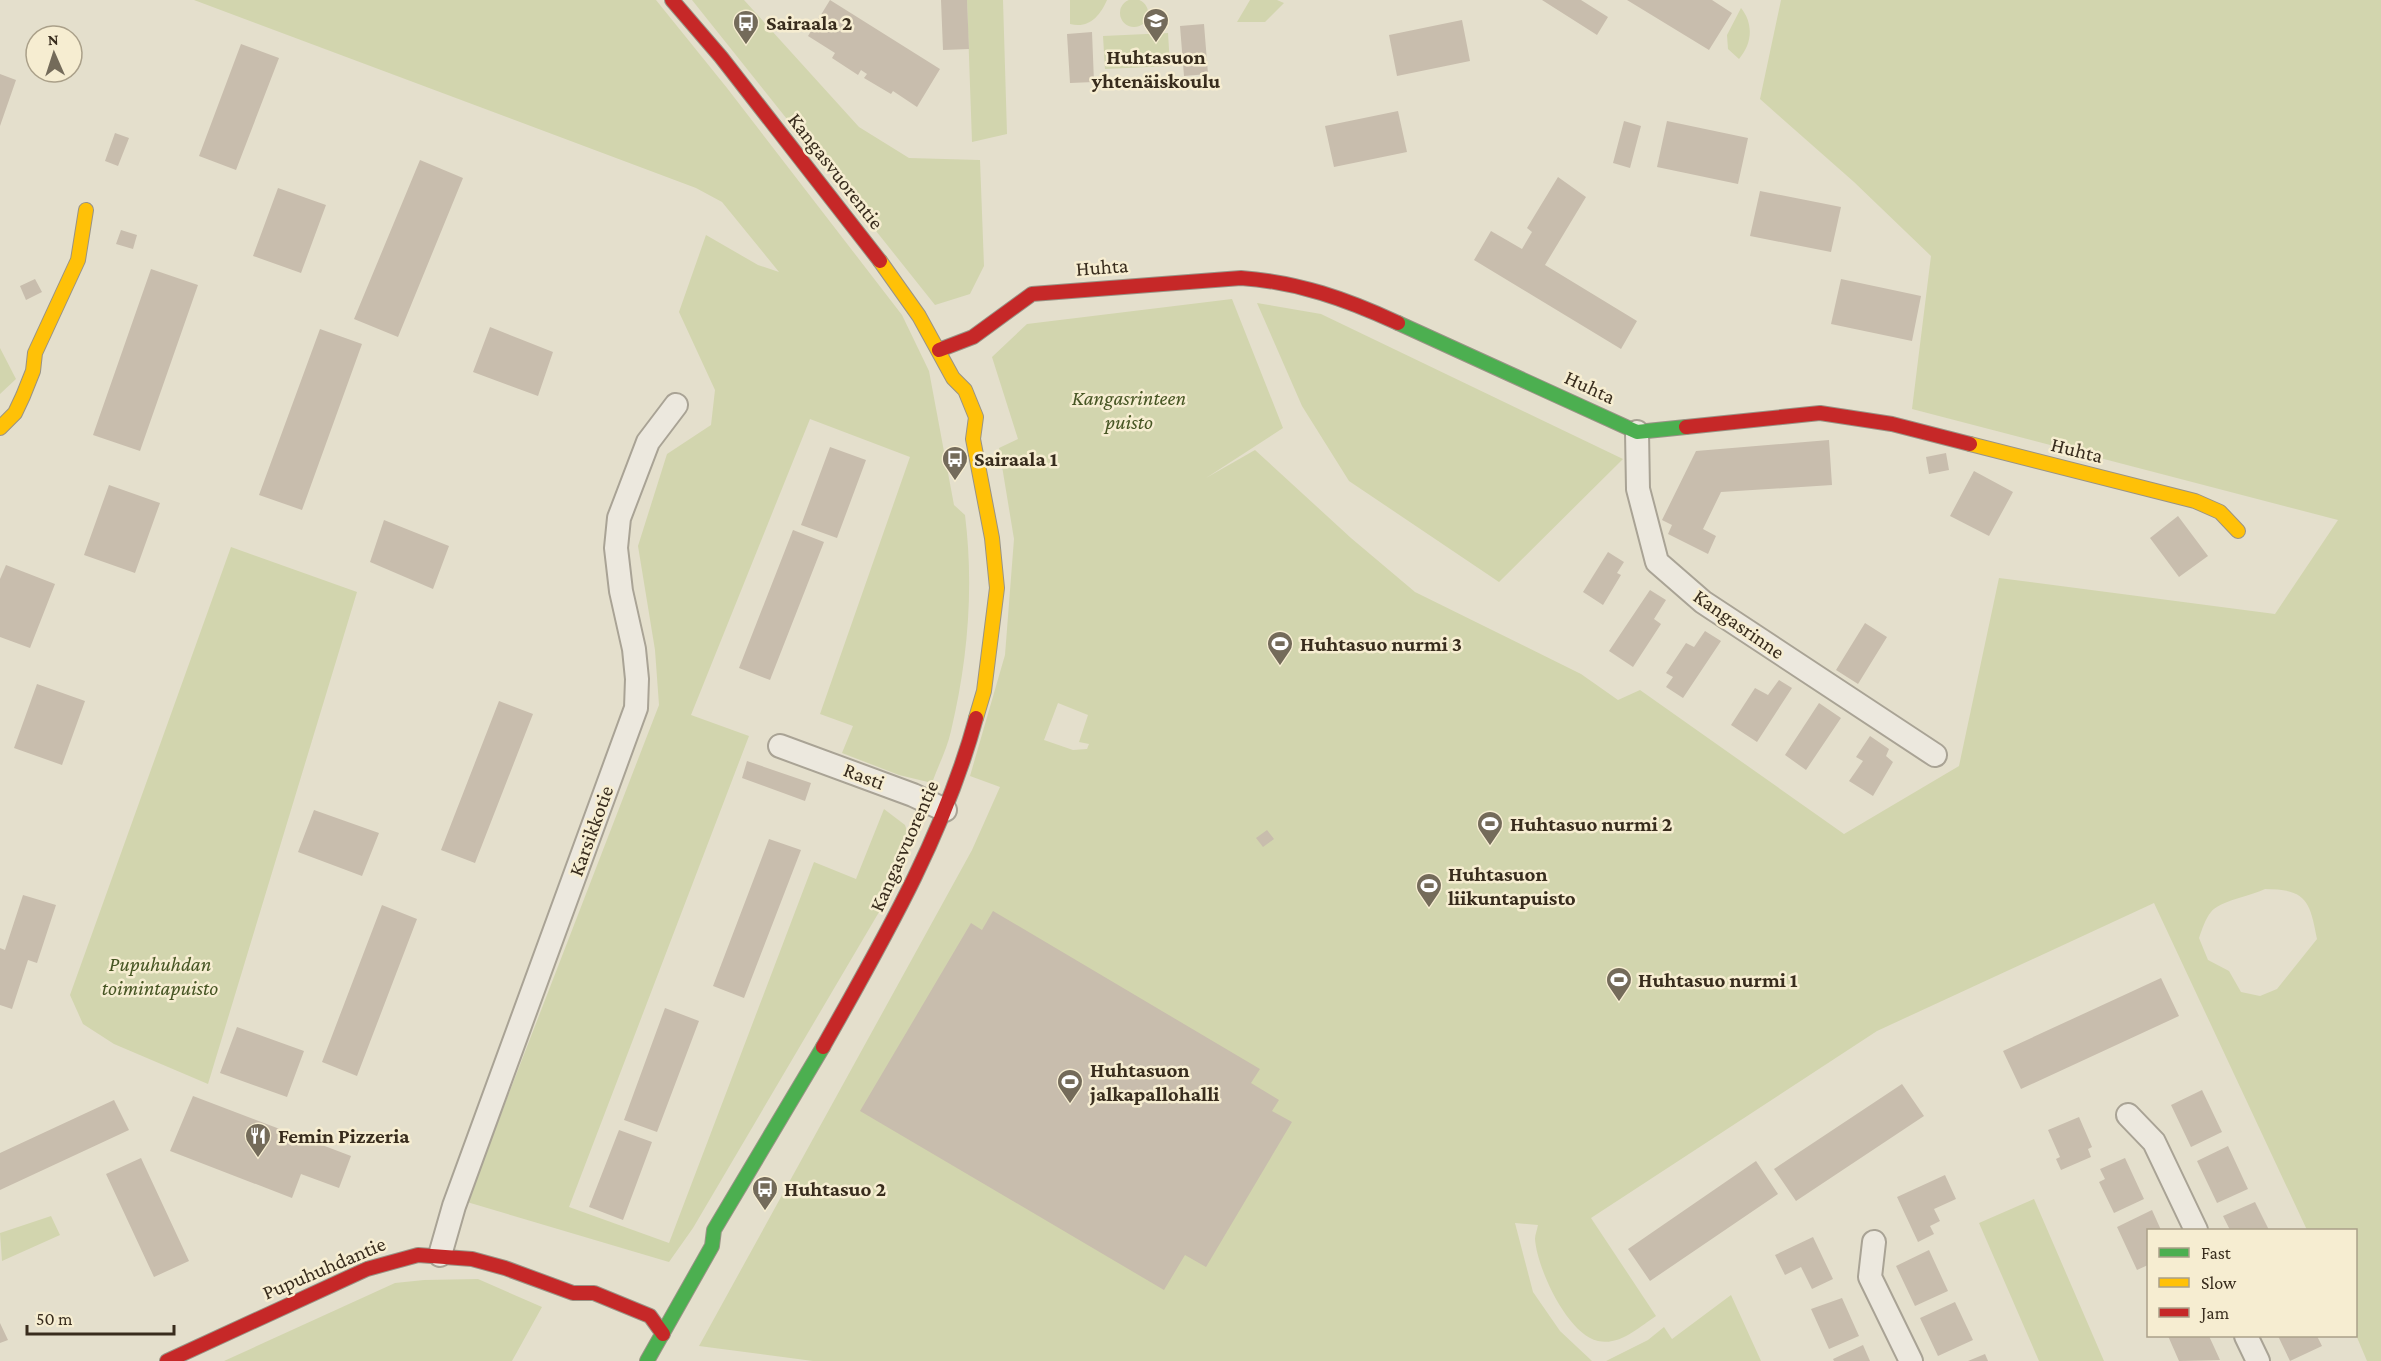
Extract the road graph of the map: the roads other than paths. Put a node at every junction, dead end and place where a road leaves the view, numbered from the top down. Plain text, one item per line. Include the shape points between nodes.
1 (672, 0) edge
2 (86, 210) dead end
3 (939, 350) junction
4 (952, 378) junction
5 (949, 396) dead end
6 (676, 405) dead end
7 (0, 428) edge
8 (1637, 432) junction
9 (2238, 531) dead end
10 (780, 746) dead end
11 (1935, 754) dead end
12 (945, 810) junction
13 (2128, 1115) dead end
14 (2196, 1229) edge
15 (714, 1230) junction
16 (700, 1238) dead end
17 (1874, 1242) dead end
18 (440, 1254) junction
19 (573, 1293) junction
20 (589, 1308) dead end
21 (653, 1312) junction
22 (663, 1334) junction
23 (2247, 1337) edge
24 (167, 1361) edge
25 (647, 1361) edge
26 (1911, 1361) edge
27 (2258, 1361) edge

1 - 3 street, Kangasvuorentie via 896,281
2 - 7 street via 78,260 35,353 23,396 15,413
3 - 4 street, Kangasvuorentie
3 - 8 street, Huhta via 973,337 1032,294 1241,278 1274,279 1327,291 1359,304
4 - 5 street
4 - 12 street, Kangasvuorentie via 965,390 976,417 968,434 992,538 996,588 984,691
6 - 18 street, Karsikkotie via 648,442 619,518 616,548 634,649 636,708
8 - 9 street, Huhta via 1820,413 1892,424 2195,501 2228,516
8 - 11 street, Kangasrinne via 1638,489 1657,562 1703,602
10 - 12 street, Rasti
12 - 15 street, Kangasvuorentie via 896,918 855,993
13 - 14 street via 2154,1142
15 - 16 street, Kangasvuorentie
15 - 22 street, Kangasvuorentie via 712,1246
17 - 26 street via 1870,1277
18 - 19 street, Pupuhuhdantie via 505,1268
18 - 24 street, Pupuhuhdantie via 418,1255 367,1269
19 - 20 street, Pupuhuhdantie
19 - 21 street, Pupuhuhdantie via 594,1293
21 - 22 street
21 - 22 street via 641,1333
22 - 25 street, Kangasvuorentie
23 - 27 street

